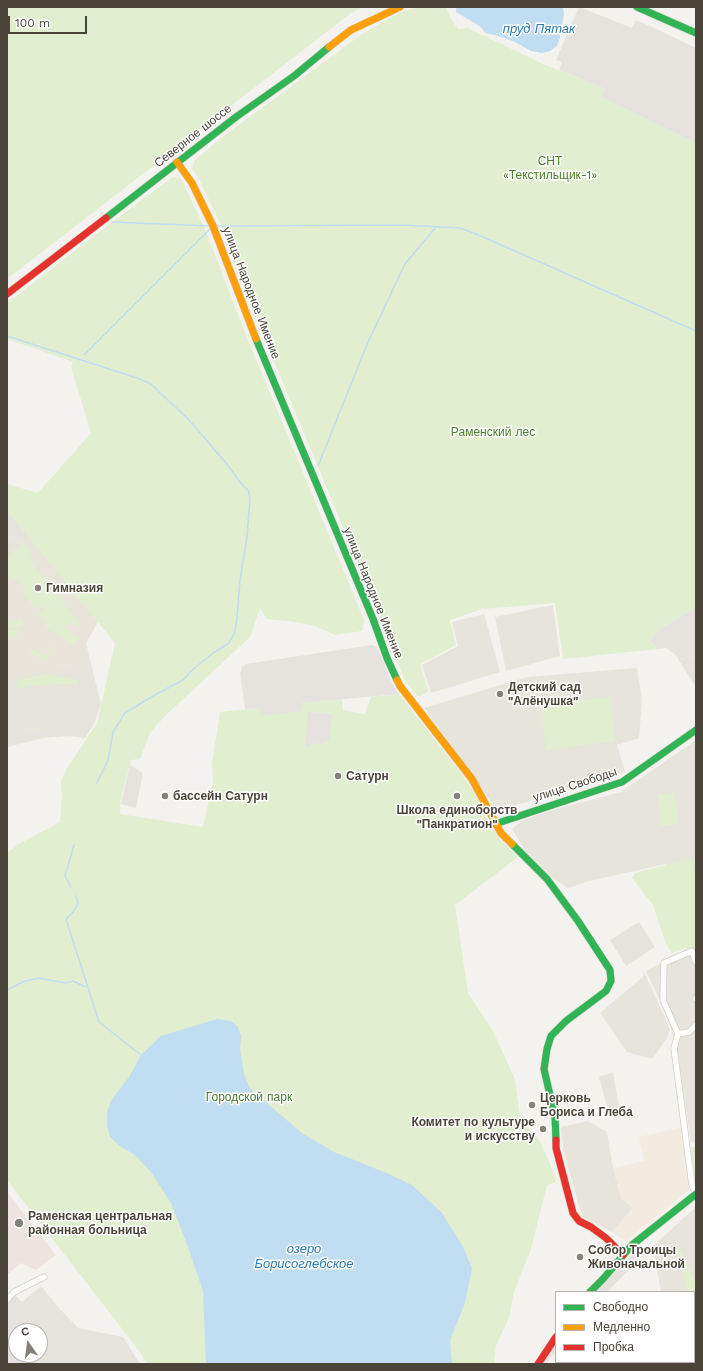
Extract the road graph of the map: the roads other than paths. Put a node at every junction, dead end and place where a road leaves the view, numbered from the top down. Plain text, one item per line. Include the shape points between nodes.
1 (400, 7) edge
2 (638, 7) edge
3 (696, 34) edge
4 (178, 162) junction
5 (7, 294) edge
6 (696, 730) edge
7 (495, 824) junction
8 (696, 962) edge
9 (696, 1025) edge
10 (678, 1034) junction
11 (696, 1195) edge
12 (623, 1255) junction
13 (44, 1277) dead end
14 (591, 1291) edge
15 (7, 1300) edge
16 (555, 1338) edge
17 (538, 1364) edge

1 - 4 street, Северное шоссе via 351,30
2 - 3 street
4 - 5 street, Северное шоссе
4 - 7 street, улица Народное Имение via 192,183 213,226 252,328 400,686 472,778
6 - 7 street, улица Свободы via 622,782
7 - 12 street, улица Народное Имение via 547,879 610,970 611,981 606,991 566,1021 551,1036 544,1069 554,1105 556,1148 573,1213 579,1221 606,1238
8 - 10 street via 692,951 664,963 662,1000
9 - 10 street via 689,1032
10 - 11 street via 674,1048 692,1185
11 - 12 street via 650,1230
12 - 14 street
13 - 15 street via 14,1292
16 - 17 street

